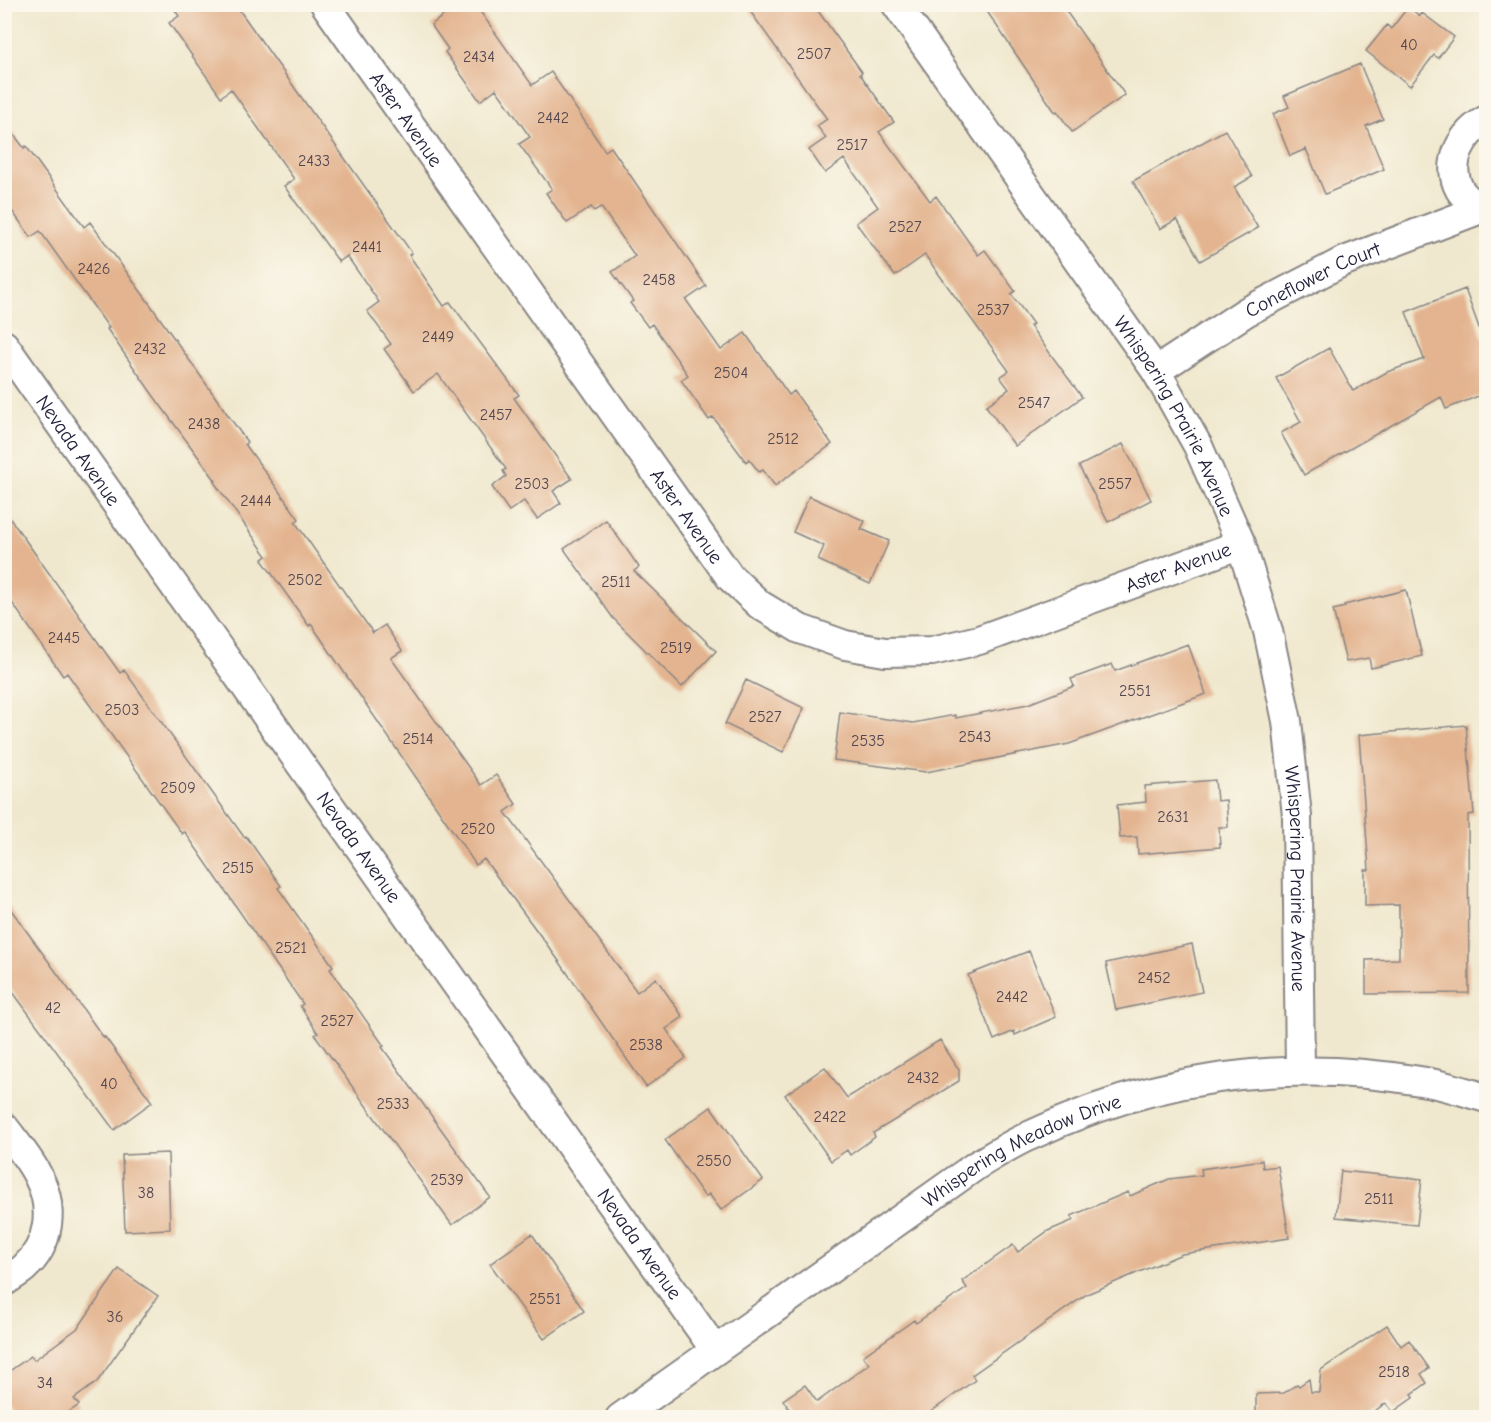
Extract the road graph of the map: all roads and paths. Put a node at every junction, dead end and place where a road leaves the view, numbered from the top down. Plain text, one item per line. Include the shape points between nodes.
1 (325, 4) edge
2 (896, 4) edge
3 (1486, 120) edge
4 (1483, 208) edge
5 (4, 345) edge
6 (1156, 372) junction
7 (1241, 544) junction
8 (1300, 1070) junction
9 (1486, 1098) edge
10 (4, 1127) edge
11 (4, 1282) edge
12 (715, 1350) junction
13 (620, 1418) edge

1 - 7 street, Aster Avenue via 730,577 760,605 800,629 845,645 885,652 932,651 979,640
2 - 6 street, Whispering Prairie Avenue
3 - 4 street, Coneflower Court via 1469,131 1452,167 1460,191
4 - 6 street, Coneflower Court via 1342,262 1246,312
5 - 12 street, Nevada Avenue
6 - 7 street, Whispering Prairie Avenue via 1198,446
7 - 8 street, Whispering Prairie Avenue via 1268,631 1287,721 1297,816
8 - 9 street, Whispering Meadow Drive via 1412,1080
8 - 12 street, Whispering Meadow Drive via 1218,1077 1158,1088 1028,1136 977,1165
10 - 11 street via 39,1176 48,1200 48,1226 38,1251 24,1268
12 - 13 street, Whispering Meadow Drive

